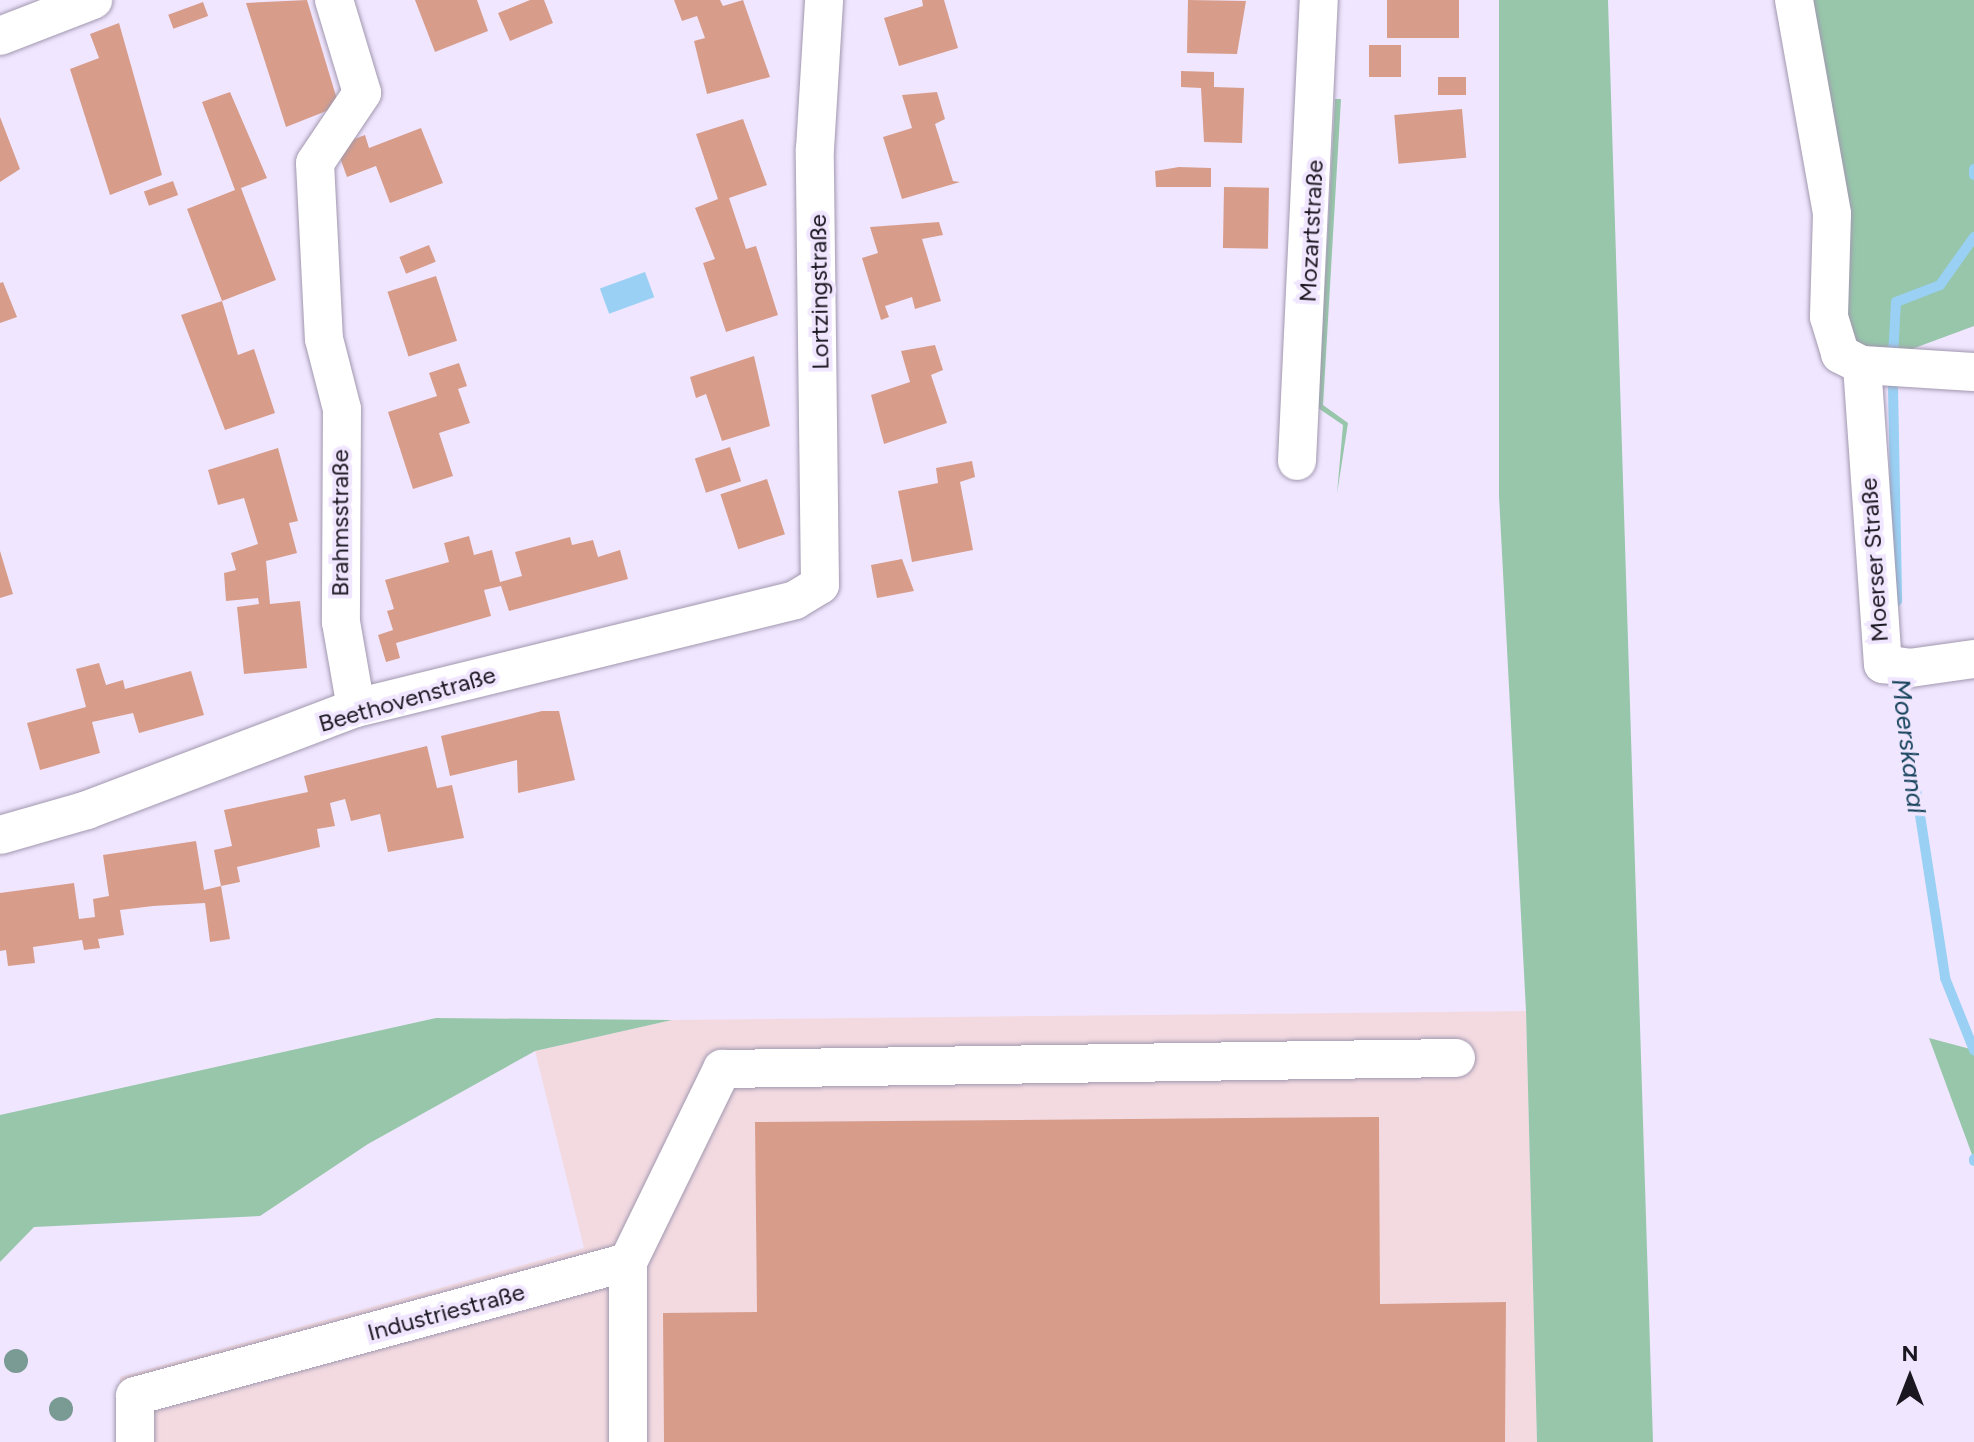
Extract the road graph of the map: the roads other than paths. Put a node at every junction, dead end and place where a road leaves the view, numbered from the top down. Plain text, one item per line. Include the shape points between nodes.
1 (93, 0) edge
2 (334, 0) edge
3 (824, 0) edge
4 (1319, 0) edge
5 (1794, 0) edge
6 (0, 36) edge
7 (1862, 365) junction
8 (1974, 372) edge
9 (1297, 461) dead end
10 (820, 585) joint
11 (1974, 659) edge
12 (356, 708) junction
13 (0, 835) edge
14 (1456, 1058) dead end
15 (628, 1262) junction
16 (135, 1442) edge
17 (628, 1442) edge

1 - 6 street
2 - 12 street, Brahmsstraße via 362,93 315,163 324,339 342,409 336,536
3 - 10 street, Lortzingstraße via 815,149
4 - 9 street, Mozartstraße
5 - 7 street via 1832,214 1829,317 1840,354
7 - 8 street
7 - 11 street, Moerser Straße via 1896,666
10 - 12 street, Beethovenstraße via 795,600
12 - 13 street, Beethovenstraße via 87,810
14 - 15 street via 722,1069
15 - 16 street, Industriestraße via 135,1396
15 - 17 street

